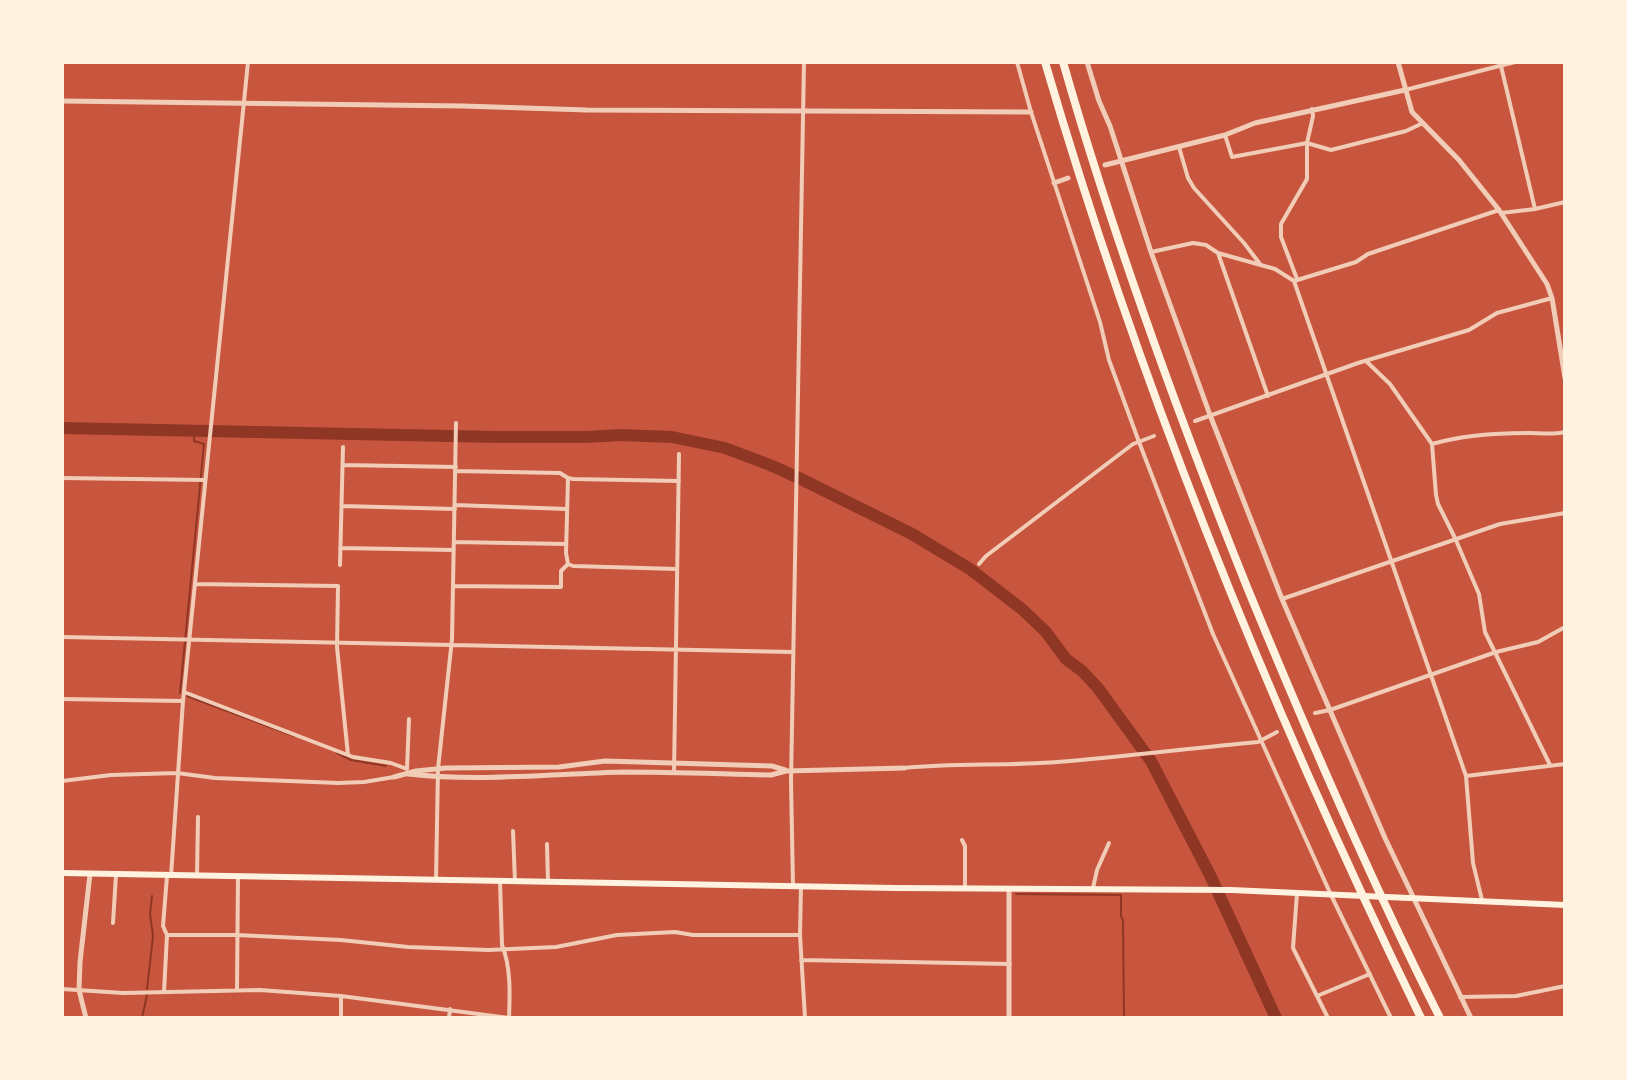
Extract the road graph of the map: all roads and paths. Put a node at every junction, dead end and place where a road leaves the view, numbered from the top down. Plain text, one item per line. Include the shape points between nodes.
1 (248, 62) edge
2 (804, 62) edge
3 (1017, 62) edge
4 (1045, 62) edge
5 (1063, 62) edge
6 (1087, 62) edge
7 (1398, 62) edge
8 (1515, 62) edge
9 (1501, 66) junction
10 (1405, 90) junction
11 (62, 101) edge
12 (243, 103) junction
13 (1312, 109) junction
14 (804, 112) junction
15 (1031, 112) junction
16 (1423, 123) junction
17 (1225, 135) junction
18 (1307, 143) junction
19 (1179, 147) junction
20 (1121, 161) junction
21 (1105, 165) dead end
22 (1068, 178) dead end
23 (1054, 183) junction
24 (1565, 202) edge
25 (1535, 209) junction
26 (1500, 211) junction
27 (1151, 252) junction
28 (1218, 253) junction
29 (1260, 264) junction
30 (1296, 280) junction
31 (1552, 298) junction
32 (1562, 350) edge
33 (1366, 361) junction
34 (1326, 374) junction
35 (1565, 378) edge
36 (1268, 396) junction
37 (1210, 415) junction
38 (1195, 421) dead end
39 (456, 424) dead end
40 (1565, 432) edge
41 (1154, 436) dead end
42 (1139, 442) junction
43 (1432, 444) junction
44 (343, 447) dead end
45 (679, 454) dead end
46 (343, 465) junction
47 (456, 469) junction
48 (62, 478) edge
49 (568, 478) junction
50 (205, 480) junction
51 (679, 481) junction
52 (342, 506) junction
53 (455, 507) junction
54 (567, 509) junction
55 (1565, 513) edge
56 (1455, 538) junction
57 (454, 542) junction
58 (566, 544) junction
59 (340, 548) junction
60 (454, 550) junction
61 (1391, 562) junction
62 (568, 564) junction
63 (979, 564) dead end
64 (340, 565) dead end
65 (677, 569) junction
66 (195, 584) junction
67 (453, 586) junction
68 (1282, 599) junction
69 (1565, 627) edge
70 (62, 637) edge
71 (190, 639) junction
72 (337, 643) junction
73 (452, 645) junction
74 (676, 649) junction
75 (793, 652) junction
76 (1496, 652) junction
77 (1432, 675) junction
78 (184, 692) junction
79 (62, 699) edge
80 (183, 701) junction
81 (1330, 710) junction
82 (1315, 713) dead end
83 (409, 719) dead end
84 (1277, 732) dead end
85 (1262, 740) junction
86 (348, 755) junction
87 (674, 763) junction
88 (1565, 764) edge
89 (1550, 765) junction
90 (904, 768) joint
91 (438, 769) junction
92 (407, 771) junction
93 (789, 771) junction
94 (177, 773) junction
95 (674, 773) junction
96 (1466, 776) junction
97 (394, 777) joint
98 (438, 777) junction
99 (62, 781) edge
100 (198, 817) dead end
101 (513, 831) dead end
102 (962, 840) dead end
103 (1109, 843) dead end
104 (547, 844) dead end
105 (62, 873) edge
106 (90, 874) junction
107 (116, 875) junction
108 (169, 876) junction
109 (197, 876) junction
110 (238, 877) junction
111 (436, 880) junction
112 (500, 881) junction
113 (515, 882) junction
114 (548, 882) junction
115 (797, 886) junction
116 (965, 889) junction
117 (1009, 889) junction
118 (1092, 891) junction
119 (1297, 893) junction
120 (1331, 895) junction
121 (1414, 898) junction
122 (1483, 902) junction
123 (1565, 905) edge
124 (113, 923) dead end
125 (167, 935) junction
126 (237, 935) junction
127 (800, 935) junction
128 (503, 949) junction
129 (801, 960) junction
130 (1010, 964) junction
131 (1370, 974) junction
132 (1565, 986) edge
133 (62, 989) edge
134 (79, 990) junction
135 (237, 990) junction
136 (164, 992) junction
137 (341, 996) junction
138 (1317, 996) junction
139 (1460, 997) junction
140 (450, 1009) junction
141 (86, 1018) edge
142 (341, 1018) edge
143 (449, 1018) edge
144 (805, 1018) edge
145 (1009, 1018) edge
146 (1328, 1018) edge
147 (1391, 1018) edge
148 (1421, 1018) edge
149 (1440, 1018) edge
150 (1471, 1018) edge

1 - 12 street
2 - 14 street
3 - 15 street
4 - 148 highway via 1089,205 1187,480 1284,720
5 - 149 highway via 1132,282 1208,490 1300,716
6 - 20 street
7 - 10 street
8 - 9 street
9 - 10 street
9 - 25 street
10 - 13 street
10 - 16 street via 1412,112
11 - 12 street
12 - 14 street
12 - 50 street
13 - 17 street
13 - 18 street
14 - 15 street
14 - 75 street
15 - 23 street
16 - 18 street via 1331,150
16 - 26 street
17 - 18 street via 1232,157
17 - 19 street
18 - 30 street via 1307,179 1281,224
19 - 20 street
19 - 29 street via 1194,188
20 - 21 street
20 - 27 street
22 - 23 street
23 - 42 street
24 - 25 street
25 - 26 street
26 - 30 street
26 - 31 street
27 - 28 street via 1193,243
27 - 37 street
28 - 29 street
28 - 36 street
29 - 30 street
30 - 34 street
31 - 32 street
31 - 33 street via 1497,313 1450,337
32 - 35 street
33 - 34 street
33 - 43 street via 1390,384
34 - 36 street
34 - 61 street
36 - 37 street
37 - 38 street
37 - 68 street
39 - 47 street
40 - 43 street via 1473,435
41 - 42 street
42 - 63 street
42 - 85 street via 1213,634
43 - 56 street via 1438,504
44 - 46 street
45 - 51 street
46 - 47 street
46 - 52 street
47 - 49 street via 560,473
47 - 53 street
48 - 50 street
49 - 51 street
49 - 54 street
50 - 66 street
51 - 65 street
52 - 53 street
52 - 59 street
53 - 54 street
53 - 57 street
54 - 58 street
55 - 56 street
56 - 61 street
56 - 76 street
57 - 58 street
57 - 60 street
58 - 62 street
59 - 60 street
59 - 64 street
60 - 67 street
61 - 68 street
61 - 77 street
62 - 65 street
62 - 67 street via 561,571 561,587
65 - 74 street
66 - 71 street
66 - 72 street via 338,586
67 - 73 street
68 - 81 street
69 - 76 street via 1538,642
70 - 71 street
71 - 72 street
71 - 78 street
72 - 73 street
72 - 86 street
73 - 74 street
73 - 91 street
74 - 75 street
74 - 87 street
75 - 93 street
76 - 77 street
76 - 89 street
77 - 81 street
77 - 96 street
78 - 80 street
78 - 86 street
79 - 80 street
80 - 94 street
81 - 82 street
81 - 121 street
83 - 92 street
84 - 85 street
85 - 90 street via 1057,762
85 - 120 street
86 - 92 street
87 - 91 street
87 - 93 street
87 - 95 street
88 - 89 street
89 - 96 street
90 - 93 street
91 - 92 street
91 - 98 street
92 - 97 street
92 - 98 street
93 - 95 street
93 - 115 street
94 - 97 street via 325,783
94 - 99 street
94 - 108 street
95 - 98 street
96 - 122 street via 1473,863
98 - 111 street
100 - 109 street
101 - 113 street
102 - 116 street
103 - 118 street
104 - 114 street
105 - 106 main road
106 - 107 main road
106 - 134 street
107 - 108 main road
107 - 124 street
108 - 109 main road
108 - 125 street via 163,926
109 - 110 main road
110 - 111 main road
110 - 126 street
111 - 112 main road
112 - 113 main road
112 - 128 street
113 - 114 main road
114 - 115 main road
115 - 116 main road
115 - 127 street
116 - 117 main road
117 - 118 main road
117 - 130 street
118 - 119 main road
119 - 120 main road
119 - 138 street via 1293,948
120 - 121 main road
120 - 131 street
121 - 122 main road
121 - 139 street
122 - 123 main road
125 - 126 street
125 - 136 street
126 - 128 street
126 - 135 street
127 - 128 street via 675,932
127 - 129 street
128 - 140 street via 509,1018
129 - 130 street
129 - 144 street
130 - 145 street
131 - 138 street
131 - 147 street
132 - 139 street via 1516,996
133 - 134 street
134 - 136 street
134 - 141 street
135 - 136 street
135 - 137 street
137 - 140 street
137 - 142 street
138 - 146 street
139 - 150 street
140 - 143 street

